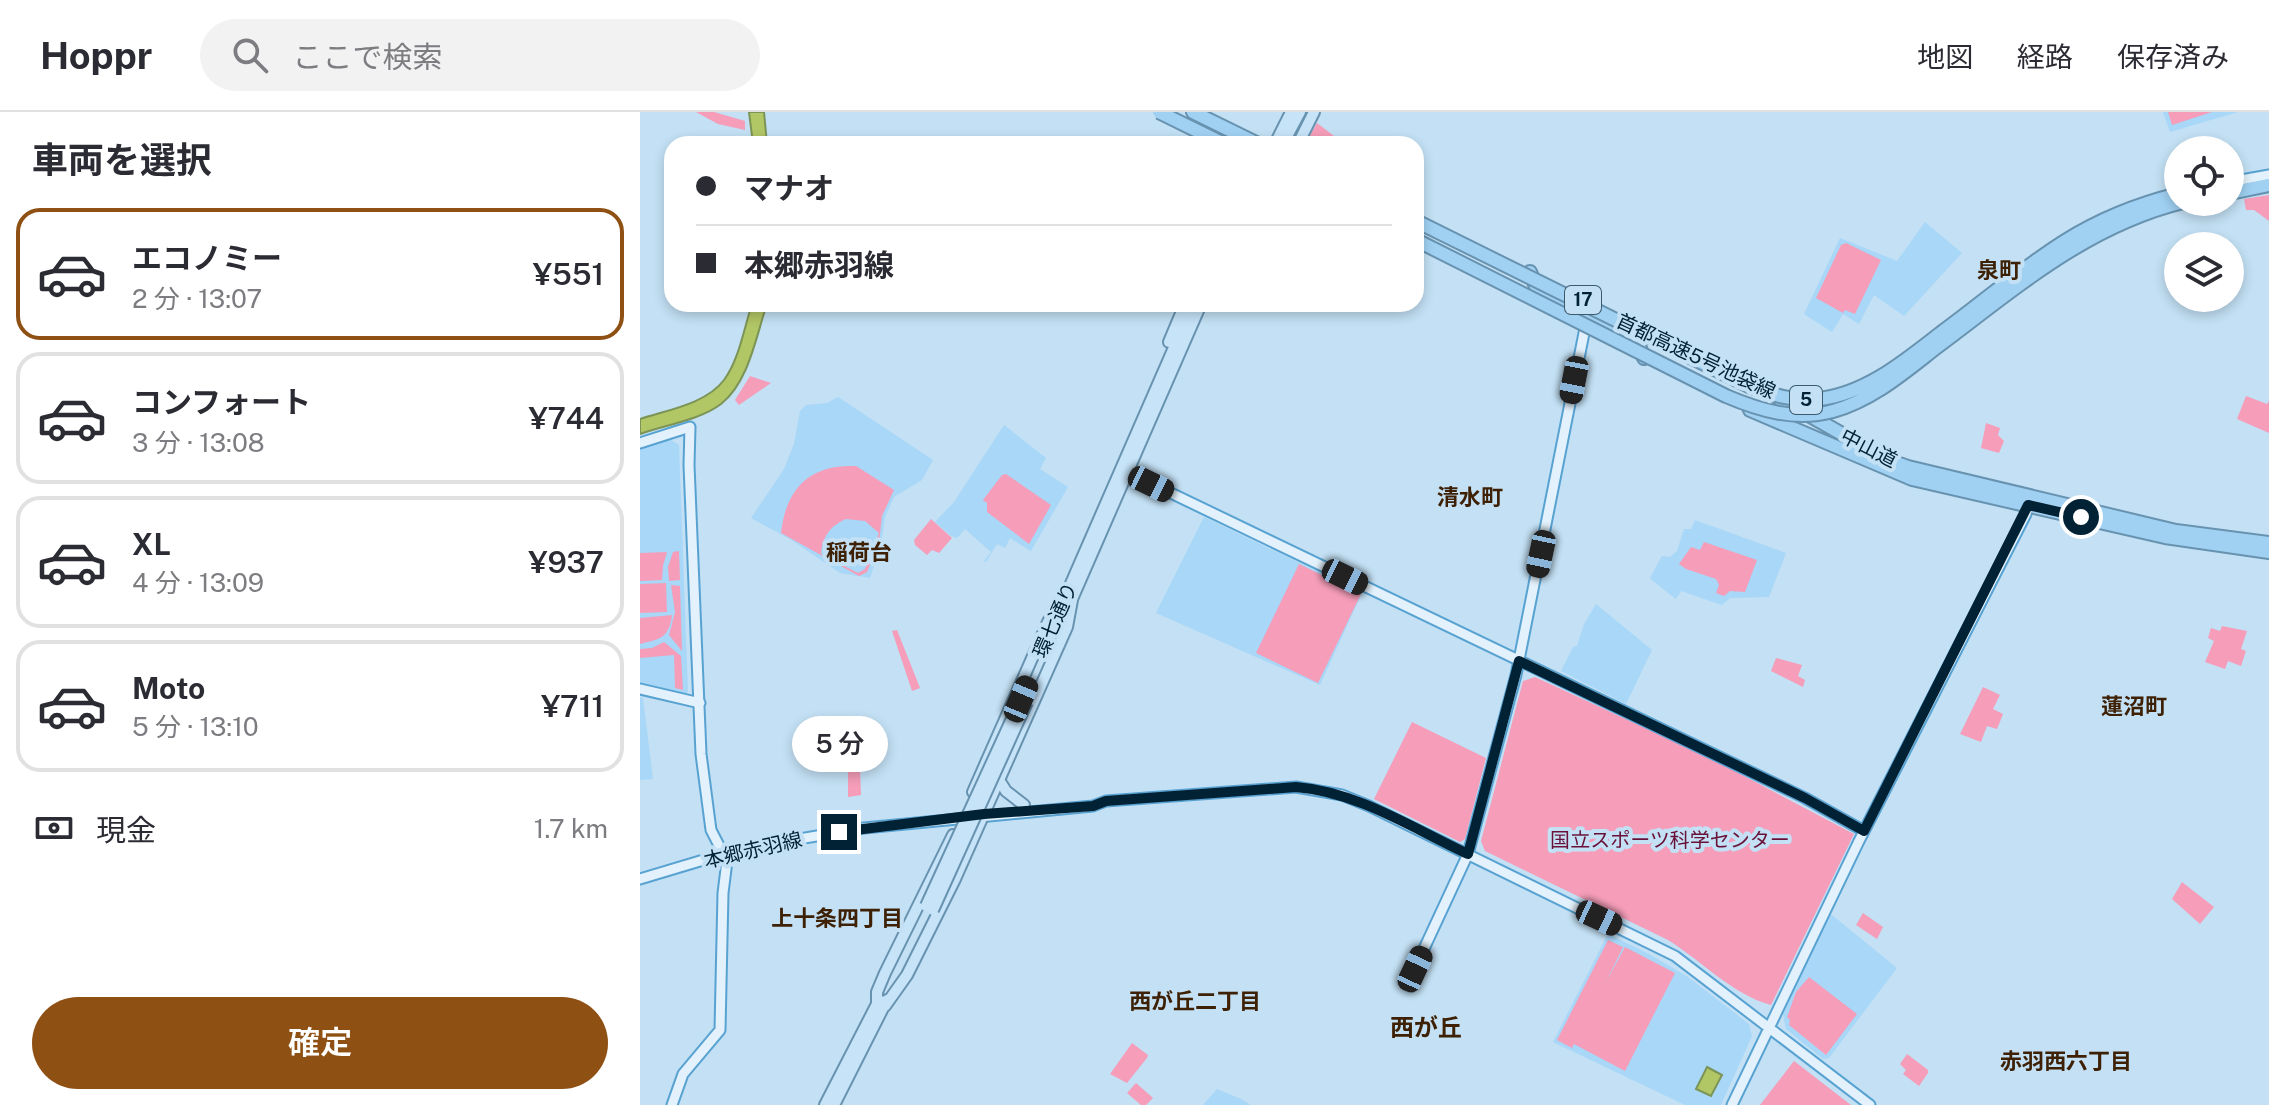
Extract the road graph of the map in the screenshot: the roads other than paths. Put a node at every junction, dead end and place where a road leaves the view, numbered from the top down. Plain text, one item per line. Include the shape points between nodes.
1 (1158, 112) edge
2 (1173, 112) edge
3 (1193, 112) edge
4 (1206, 112) edge
5 (1291, 112) edge
6 (1300, 112) edge
7 (1307, 112) edge
8 (1314, 112) edge
9 (1204, 136) edge
10 (1208, 136) edge
11 (1242, 136) edge
12 (1252, 136) edge
13 (1279, 136) edge
14 (1287, 136) edge
15 (1295, 136) edge
16 (1302, 136) edge
17 (2269, 176) edge
18 (2244, 180) edge
19 (2269, 185) edge
20 (2244, 190) edge
21 (2164, 196) edge
22 (2164, 198) edge
23 (2164, 207) edge
24 (1424, 222) edge
25 (1424, 222) edge
26 (1424, 236) edge
27 (1424, 245) edge
28 (1424, 246) edge
29 (1182, 312) edge
30 (1191, 312) edge
31 (1196, 312) edge
32 (1204, 312) edge
33 (1588, 317) junction
34 (1185, 332) junction
35 (1667, 365) junction
36 (1163, 381) junction
37 (1766, 391) junction
38 (640, 443) edge
39 (1124, 471) junction
40 (2029, 501) junction
41 (2269, 543) edge
42 (2269, 552) edge
43 (1070, 596) junction
44 (1519, 661) junction
45 (640, 689) edge
46 (700, 703) junction
47 (999, 780) junction
48 (1103, 802) junction
49 (1024, 805) junction
50 (984, 814) junction
51 (962, 817) junction
52 (1864, 831) junction
53 (725, 854) junction
54 (1468, 854) junction
55 (640, 879) edge
56 (1409, 981) dead end
57 (881, 1005) junction
58 (1769, 1026) junction
59 (672, 1105) edge
60 (825, 1105) edge
61 (834, 1105) edge
62 (1732, 1105) edge
63 (1870, 1105) edge

1 - 9 highway, bridge
2 - 10 highway
3 - 11 highway
4 - 12 highway
5 - 13 main road
6 - 14 main road
7 - 15 main road
8 - 16 main road
17 - 18 highway
19 - 20 highway
21 - 37 street via 2080,227 1911,350 1846,388 1822,394
22 - 24 highway, 首都高速5号池袋線 / 5, bridge via 2065,241 1914,354 1856,388 1808,400 1749,386
23 - 35 highway, 首都高速5号池袋線 / 5, bridge via 2089,238 1887,384 1835,410 1799,415 1763,410
25 - 33 highway, 中山道 / 17 via 1530,272
26 - 35 highway, 5 via 1655,351
27 - 33 highway, 中山道 / 17
28 - 35 highway, 首都高速5号池袋線 / 5, bridge
29 - 36 main road via 1160,365
30 - 34 main road, 環七通り
31 - 34 main road, 環七通り
32 - 36 main road via 1181,364
33 - 37 highway, 中山道 / 17
33 - 40 highway, 中山道 / 17 via 1644,358 1899,474
33 - 44 street
34 - 36 main road, 環七通り
36 - 39 main road, 環七通り
37 - 40 highway, 中山道 / 17 via 1898,464
38 - 46 street via 690,427
39 - 43 main road, 環七通り
39 - 44 street
40 - 41 highway, 中山道 / 17 via 2176,531
40 - 42 highway, 中山道 / 17 via 2165,537
40 - 52 street
43 - 47 main road via 1067,627
43 - 51 main road via 1048,622
43 - 57 main road, 環七通り, bridge
44 - 52 street
44 - 54 street
45 - 46 street
46 - 53 street via 706,805 711,830
47 - 49 main road
47 - 50 main road
48 - 49 street
48 - 50 street
48 - 54 street via 1312,788 1355,800
49 - 50 street
50 - 51 street, 本郷赤羽線
50 - 57 main road via 907,975
51 - 53 street, 本郷赤羽線 via 864,828
51 - 57 main road via 885,973 877,992
52 - 58 street
53 - 55 street, 本郷赤羽線
53 - 59 street via 720,1030 683,1074
54 - 56 street
54 - 58 street via 1675,956
57 - 60 main road, 環七通り
57 - 61 main road, 環七通り
58 - 62 street
58 - 63 street

